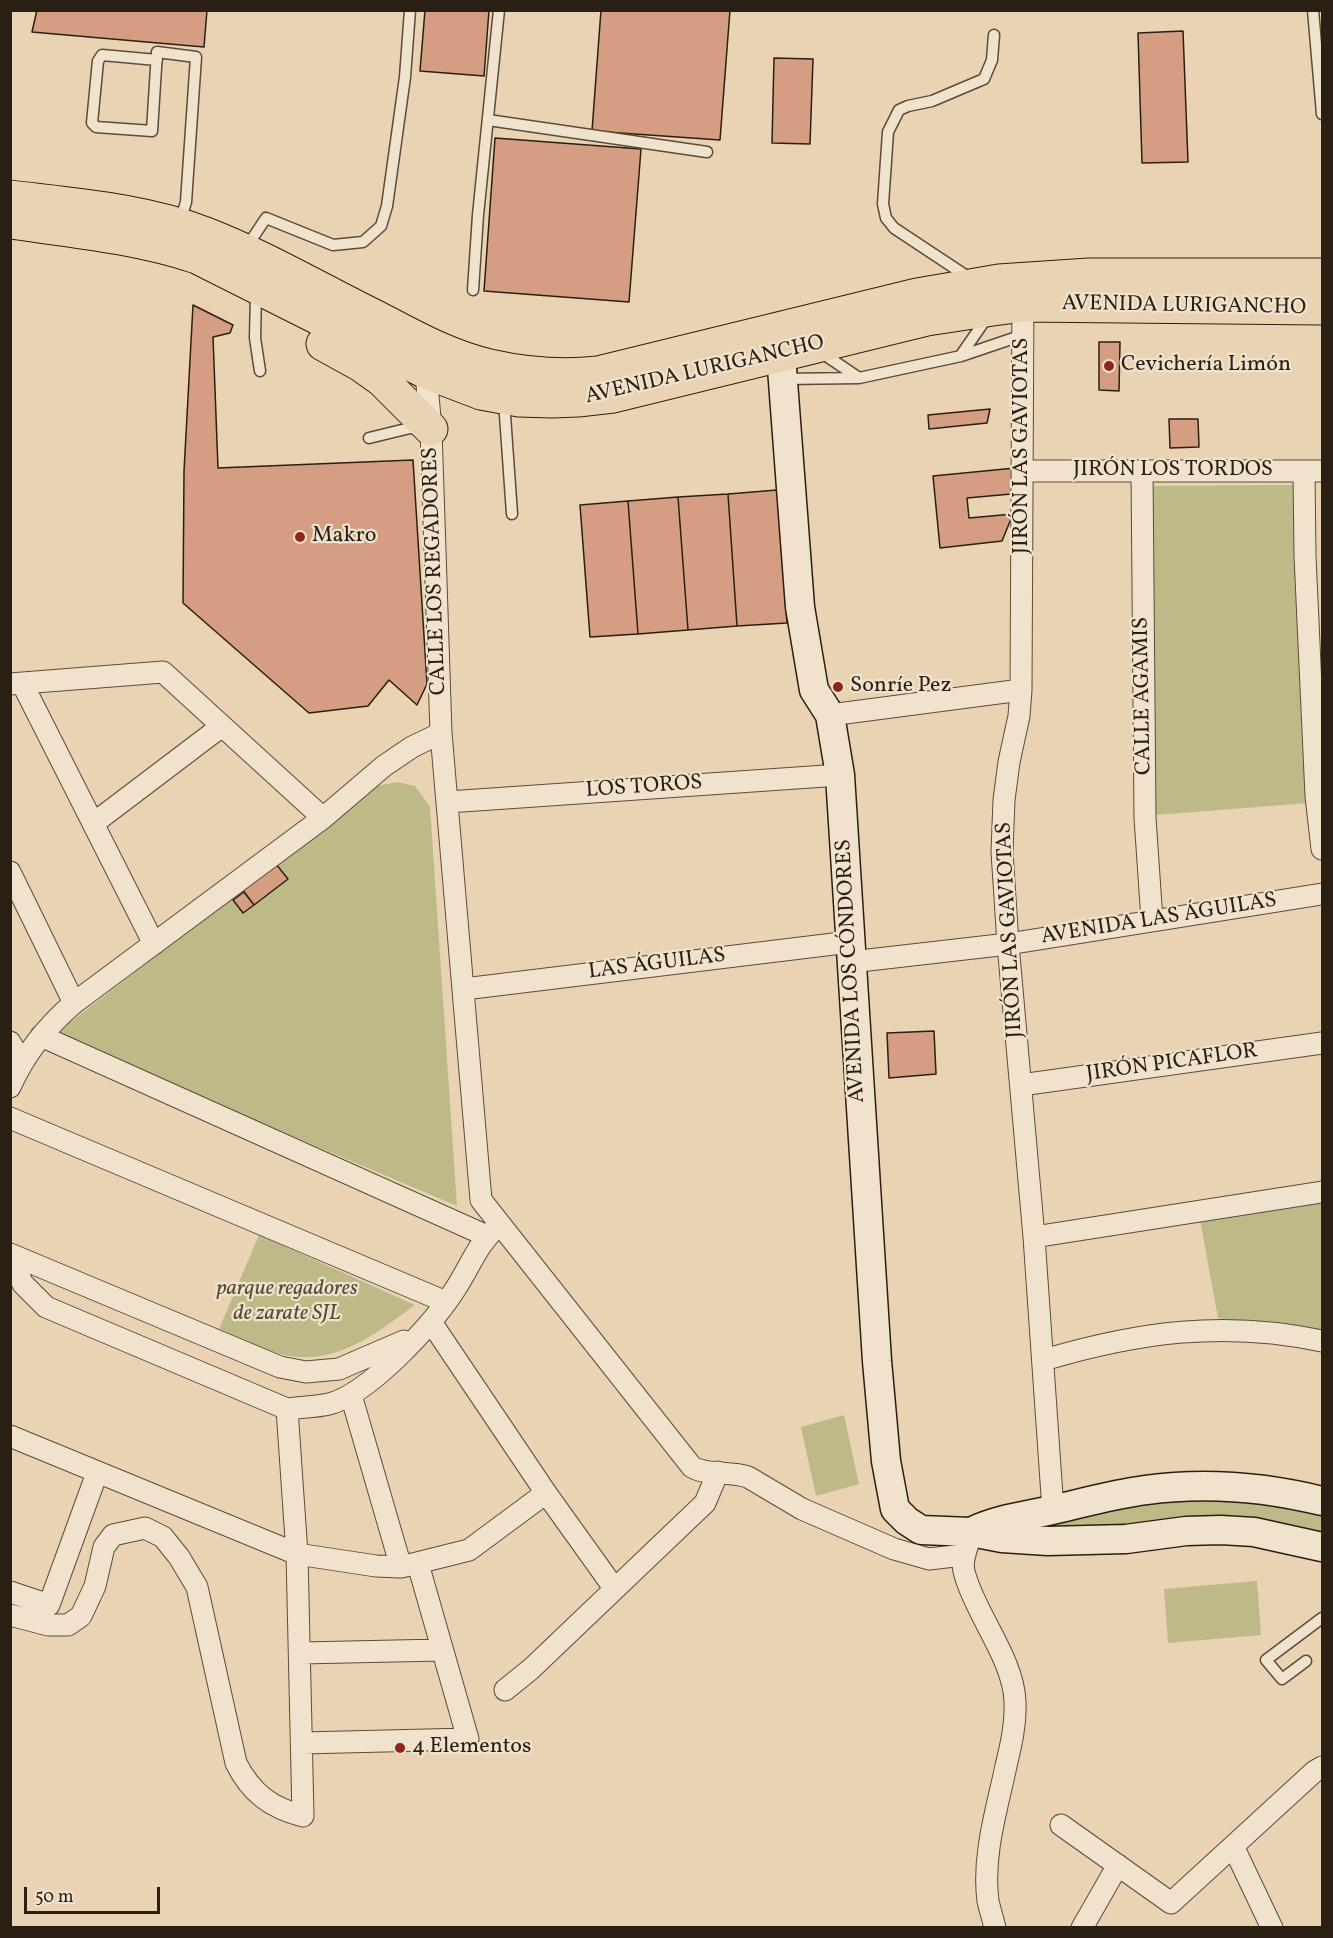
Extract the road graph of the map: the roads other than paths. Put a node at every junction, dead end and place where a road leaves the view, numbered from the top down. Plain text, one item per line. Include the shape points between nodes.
1 (411, 10) edge
2 (499, 10) edge
3 (1312, 10) edge
4 (994, 35) dead end
5 (157, 60) junction
6 (1323, 114) edge
7 (488, 120) junction
8 (707, 152) dead end
9 (10, 197) edge
10 (10, 222) edge
11 (179, 225) junction
12 (245, 251) junction
13 (1323, 275) edge
14 (256, 287) junction
15 (473, 290) dead end
16 (1008, 302) junction
17 (1323, 308) edge
18 (814, 347) junction
19 (424, 356) junction
20 (961, 356) junction
21 (782, 367) junction
22 (260, 370) dead end
23 (859, 378) junction
24 (504, 398) junction
25 (431, 429) junction
26 (369, 438) dead end
27 (1023, 471) junction
28 (1142, 471) junction
29 (1314, 471) edge
30 (512, 514) dead end
31 (16, 684) edge
32 (1021, 690) junction
33 (830, 715) junction
34 (222, 726) junction
35 (441, 733) junction
36 (840, 775) junction
37 (448, 802) junction
38 (323, 818) junction
39 (94, 823) junction
40 (1323, 849) edge
41 (10, 872) edge
42 (1323, 894) edge
43 (1152, 920) junction
44 (154, 944) junction
45 (1008, 945) junction
46 (851, 952) junction
47 (464, 989) junction
48 (74, 1004) junction
49 (41, 1036) junction
50 (10, 1042) edge
51 (1323, 1042) edge
52 (21, 1062) junction
53 (1021, 1085) junction
54 (10, 1086) edge
55 (10, 1118) edge
56 (1323, 1192) edge
57 (494, 1230) junction
58 (1034, 1237) junction
59 (10, 1256) edge
60 (446, 1302) junction
61 (426, 1328) junction
62 (1323, 1341) edge
63 (1044, 1360) junction
64 (351, 1395) junction
65 (288, 1409) junction
66 (10, 1436) edge
67 (718, 1472) junction
68 (98, 1473) junction
69 (546, 1493) junction
70 (1323, 1501) edge
71 (1053, 1510) junction
72 (967, 1544) junction
73 (1316, 1549) edge
74 (297, 1554) junction
75 (410, 1565) junction
76 (614, 1588) junction
77 (10, 1592) edge
78 (10, 1615) edge
79 (1323, 1618) edge
80 (442, 1650) junction
81 (301, 1653) junction
82 (1306, 1661) dead end
83 (505, 1690) dead end
84 (302, 1743) junction
85 (1323, 1767) edge
86 (1061, 1825) dead end
87 (1234, 1848) junction
88 (1118, 1866) junction
89 (995, 1928) edge
90 (1082, 1928) edge
91 (1272, 1928) edge

1 - 12 lane via 405,77 381,226 363,242 333,244 266,218
2 - 7 lane
3 - 6 lane
4 - 16 lane via 992,60 984,79 899,110 888,132 884,194 886,218 894,228
5 - 5 lane via 152,131 96,127 92,123 98,61 102,55
5 - 11 lane via 157,52 196,57 186,202
7 - 8 lane
7 - 15 lane
9 - 11 main road, AVENIDA LURIGANCHO
10 - 14 main road, AVENIDA LURIGANCHO via 164,246 197,257
11 - 12 main road, AVENIDA LURIGANCHO
12 - 19 main road, AVENIDA LURIGANCHO
13 - 16 main road, AVENIDA LURIGANCHO via 1089,275
14 - 19 main road, AVENIDA LURIGANCHO
14 - 22 lane via 255,338
14 - 25 main road via 291,325 375,375
16 - 17 main road, AVENIDA LURIGANCHO
16 - 18 main road, AVENIDA LURIGANCHO
16 - 19 main road, AVENIDA LURIGANCHO via 917,295 598,373 544,375
16 - 20 lane
16 - 20 lane
16 - 27 street, JIRÓN LAS GAVIOTAS
18 - 21 main road, AVENIDA LURIGANCHO
18 - 23 lane
19 - 24 main road, AVENIDA LURIGANCHO via 481,393
19 - 25 street, CALLE LOS REGADORES
20 - 23 lane
21 - 23 lane
21 - 24 main road, AVENIDA LURIGANCHO via 613,396 561,401
21 - 33 main road, AVENIDA LOS CÓNDORES via 800,607 814,690
24 - 30 lane
25 - 26 lane via 410,428
25 - 35 street, CALLE LOS REGADORES
27 - 28 street, JIRÓN LOS TORDOS
27 - 32 street, JIRÓN LAS GAVIOTAS
28 - 29 street, JIRÓN LOS TORDOS
28 - 43 street, CALLE AGAMIS via 1145,818
29 - 40 street via 1305,556 1316,796
31 - 34 street via 163,672
31 - 39 street
32 - 33 street
32 - 45 street, JIRÓN LAS GAVIOTAS via 1004,800 1002,852
33 - 36 main road, AVENIDA LOS CÓNDORES
34 - 38 street
34 - 39 street
35 - 37 street, CALLE LOS REGADORES
35 - 38 street via 384,766
36 - 37 street, LOS TOROS
36 - 46 main road, AVENIDA LOS CÓNDORES
37 - 47 street, CALLE LOS REGADORES
38 - 44 street
39 - 44 street
41 - 48 street
42 - 43 street, AVENIDA LAS ÁGUILAS
43 - 45 street, AVENIDA LAS ÁGUILAS
44 - 48 street
45 - 46 street, AVENIDA LAS ÁGUILAS
45 - 53 street, JIRÓN LAS GAVIOTAS
46 - 47 street, LAS ÁGUILAS
46 - 72 main road, AVENIDA LOS CÓNDORES via 877,1361 889,1483 895,1509 914,1526
47 - 57 street, CALLE LOS REGADORES via 481,1200
48 - 49 street
49 - 52 street
49 - 57 street
50 - 52 street
51 - 53 street, JIRÓN PICAFLOR
52 - 54 street
53 - 58 street, JIRÓN LAS GAVIOTAS
55 - 60 street
56 - 58 street
57 - 60 street
57 - 67 street, CALLE LOS REGADORES via 692,1467 700,1472
58 - 63 street, JIRÓN LAS GAVIOTAS
59 - 61 street via 280,1367 306,1372 339,1369
59 - 65 street via 23,1284 46,1307
60 - 61 street
61 - 64 street
61 - 69 street
62 - 63 street via 1245,1331 1190,1331 1141,1336
63 - 71 street, JIRÓN LAS GAVIOTAS
64 - 65 street via 329,1404
64 - 75 street
65 - 74 street
66 - 68 street
67 - 72 street, CALLE LOS REGADORES via 748,1477 802,1509 894,1549 929,1559
67 - 76 street via 705,1503
68 - 74 street
68 - 77 street via 49,1605
69 - 75 street via 469,1550
69 - 76 street
70 - 71 main road via 1245,1487 1180,1487 1107,1496
71 - 72 main road via 1006,1519
72 - 73 main road via 1002,1538 1126,1539 1221,1530 1254,1532
72 - 89 street via 964,1574 1008,1672 1016,1701 1013,1734 990,1842 988,1902
74 - 75 street via 376,1566
74 - 81 street
75 - 80 street
76 - 83 street
78 - 84 street via 48,1626 68,1625 81,1616 95,1586 104,1547 113,1534 145,1528 163,1537 197,1587 236,1763 244,1779 256,1793 283,1811 303,1816
79 - 82 lane via 1266,1660 1282,1679
80 - 81 street
80 - 84 street via 468,1739
81 - 84 street
85 - 87 street
86 - 88 street
87 - 88 street via 1172,1904
87 - 91 street
88 - 90 street

